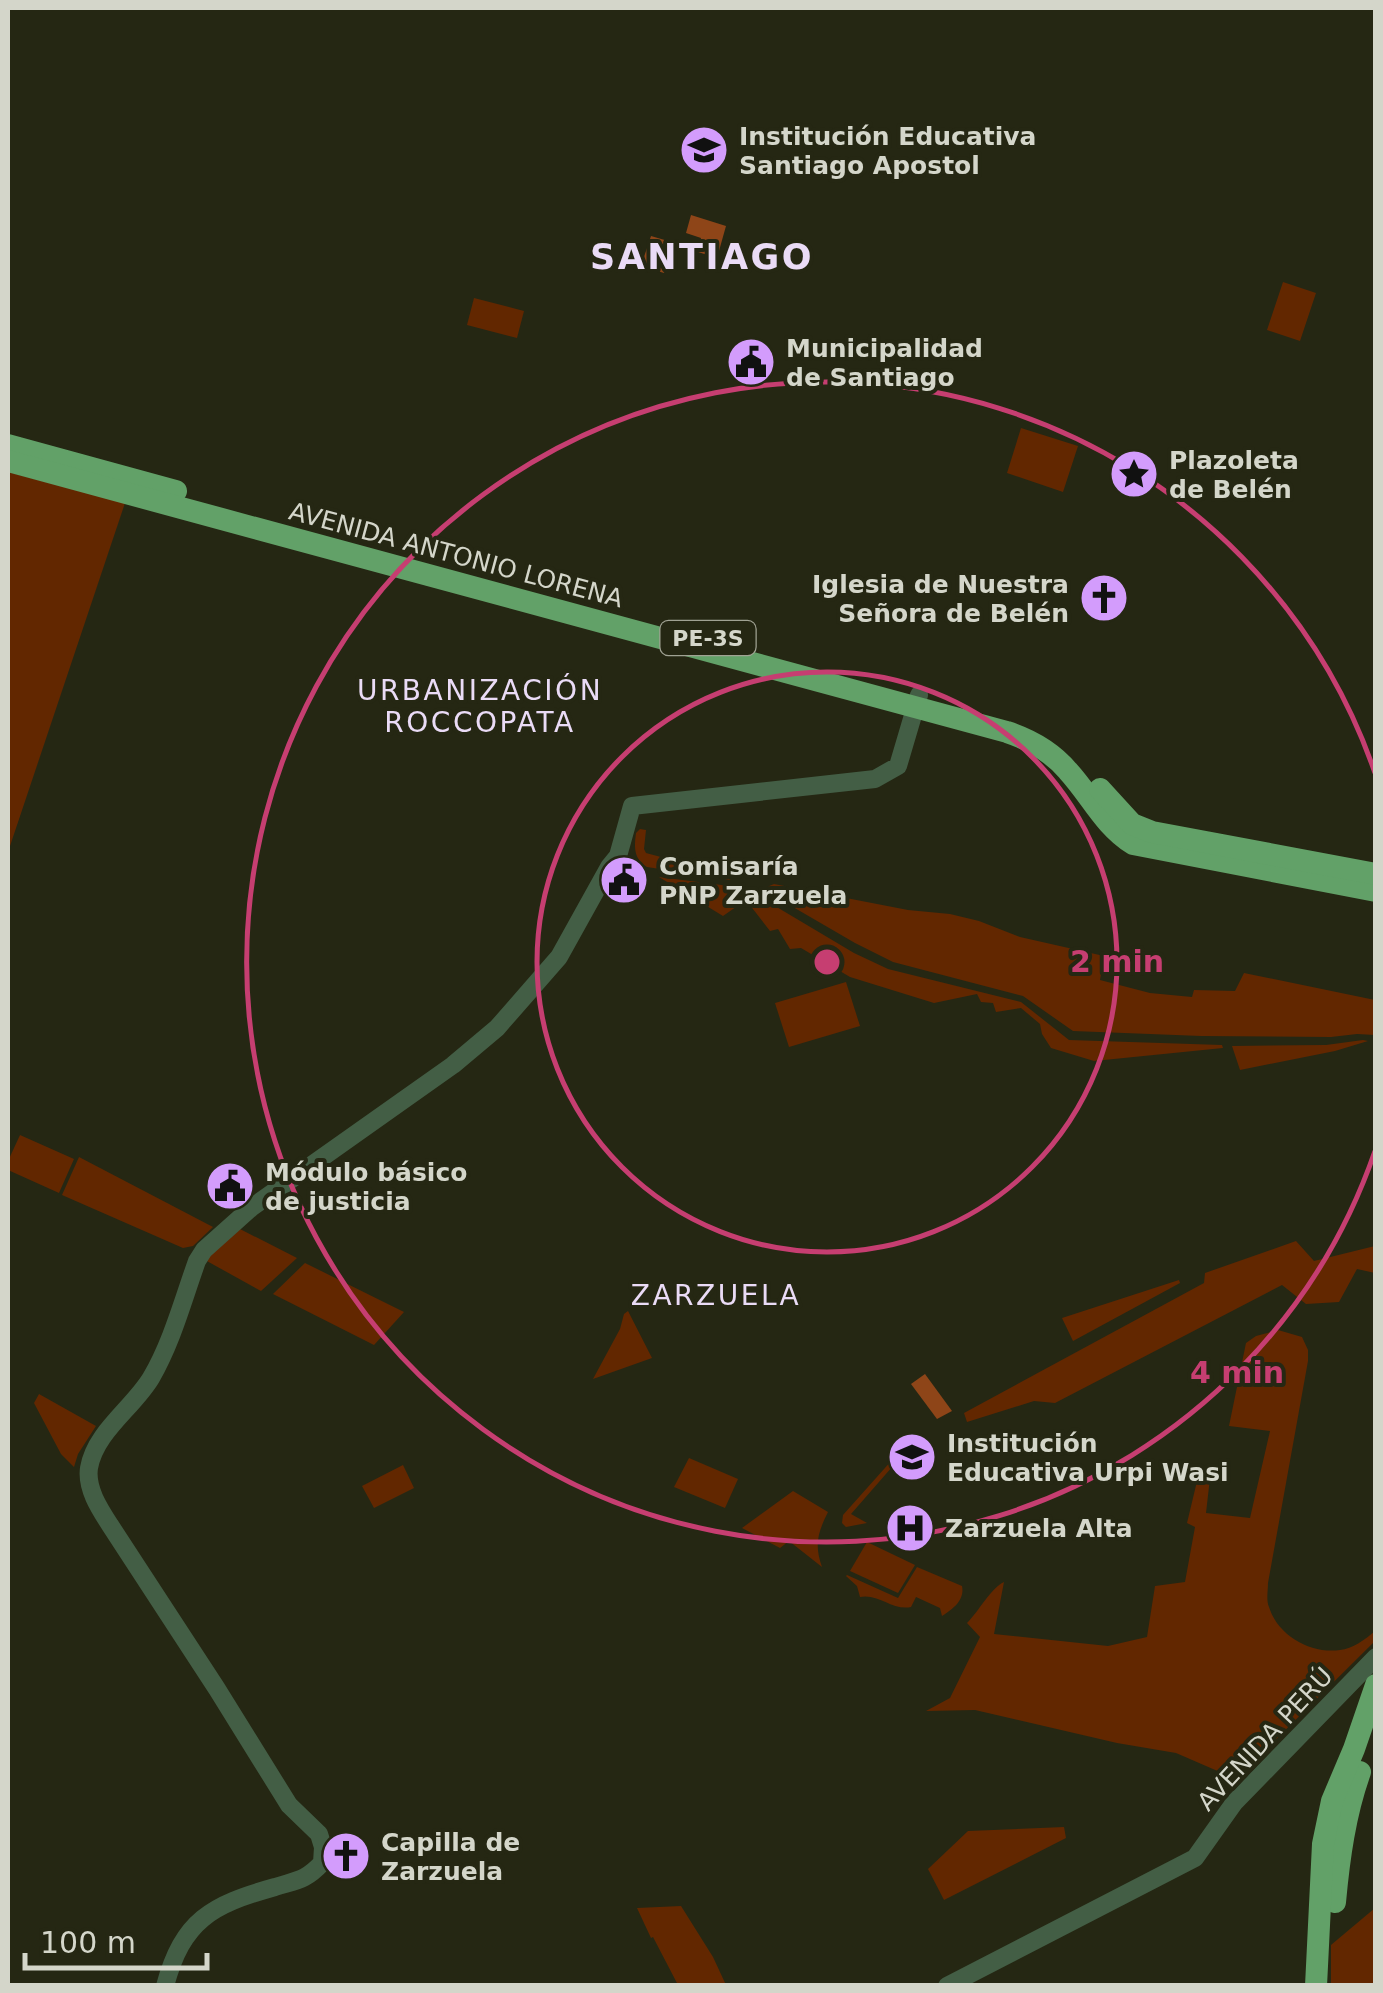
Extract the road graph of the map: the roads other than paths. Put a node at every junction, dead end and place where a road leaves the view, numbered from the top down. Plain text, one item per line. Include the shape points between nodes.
1 (8, 444) edge
2 (8, 460) edge
3 (917, 701) junction
4 (1376, 874) edge
5 (1376, 891) edge
6 (1376, 1656) edge
7 (1376, 1684) edge
8 (1376, 1732) edge
9 (1329, 1877) junction
10 (164, 1986) edge
11 (947, 1986) edge
12 (1316, 1986) edge
13 (1331, 1986) edge

1 - 3 highway, AVENIDA ANTONIO LORENA / PE-3S
2 - 3 highway, AVENIDA ANTONIO LORENA / PE-3S
3 - 4 highway, AVENIDA ANTONIO LORENA / PE-3S via 1010,718 1050,734 1078,758 1118,811 1152,832
3 - 5 highway, AVENIDA ANTONIO LORENA / PE-3S via 1038,746 1133,844
3 - 10 street via 898,766 875,779 632,806 618,856 559,957 497,1028 252,1208 197,1261 154,1373 100,1442 88,1480 98,1506 289,1805 323,1846 322,1863 311,1875 244,1896 204,1918 184,1936
6 - 11 street, AVENIDA PERÚ via 1234,1803 1195,1858
7 - 9 highway via 1332,1801 1324,1844
8 - 9 highway
9 - 12 highway
9 - 13 highway

